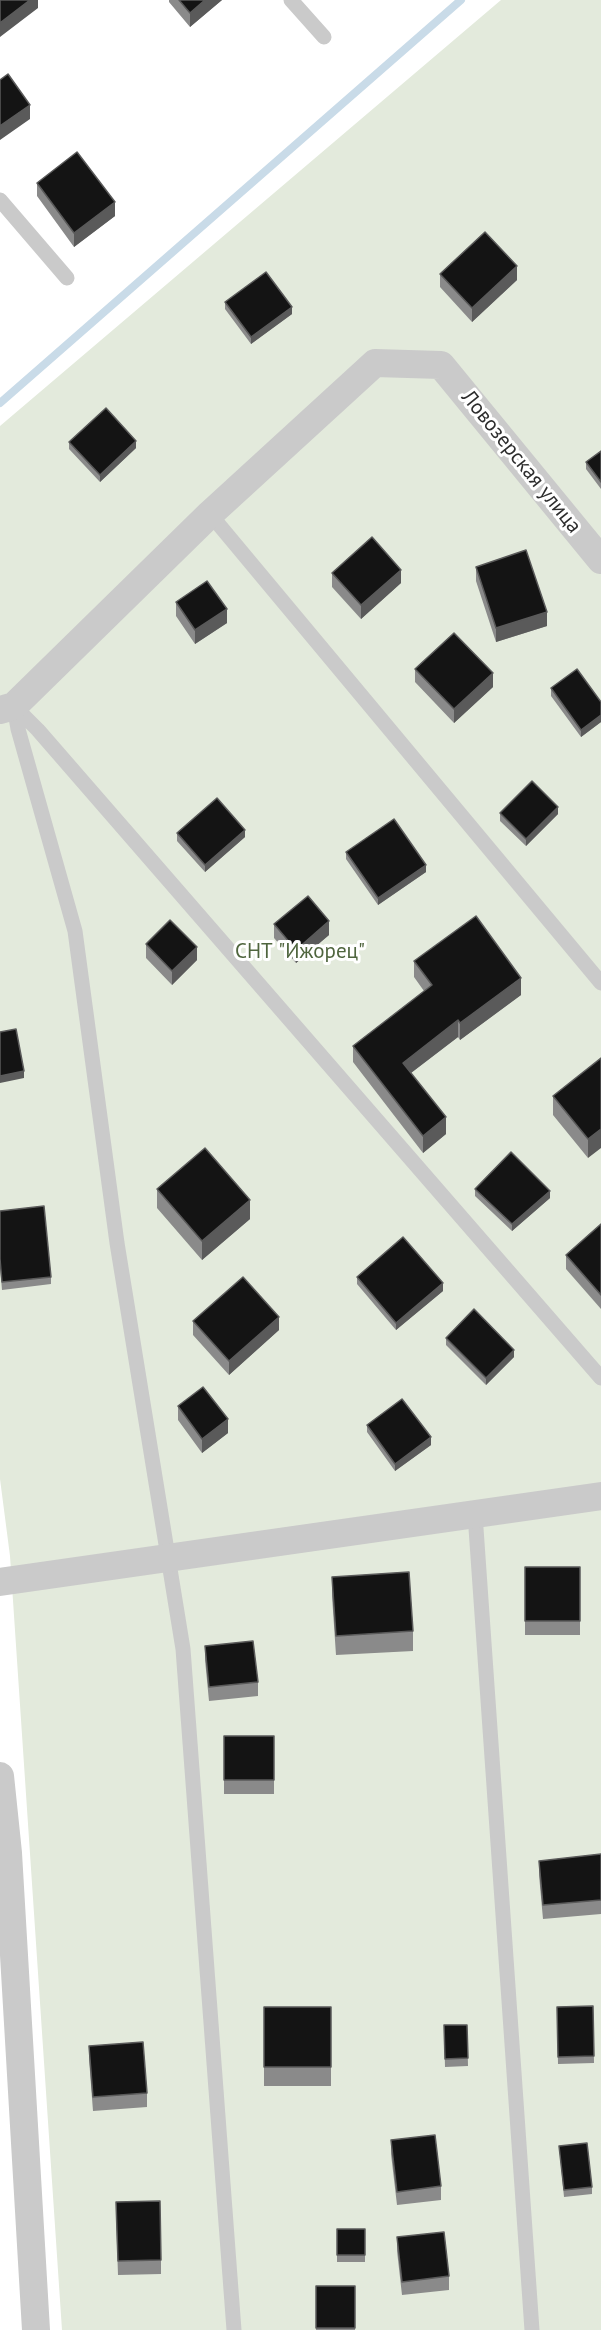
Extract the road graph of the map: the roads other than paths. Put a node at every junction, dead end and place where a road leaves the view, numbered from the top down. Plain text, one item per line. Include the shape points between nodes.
1 (291, 0) edge
2 (324, 37) dead end
3 (0, 200) edge
4 (67, 278) dead end
5 (210, 514) junction
6 (601, 560) edge
7 (7, 708) edge
8 (601, 983) edge
9 (601, 1378) edge
10 (601, 1496) edge
11 (475, 1514) junction
12 (166, 1559) junction
13 (0, 1582) edge
14 (0, 1776) edge
15 (10, 2056) edge
16 (36, 2330) edge
17 (234, 2330) edge
18 (532, 2330) edge

1 - 2 lane
3 - 4 lane
5 - 6 street, Ловозерская улица via 375,363 441,365
5 - 7 street
5 - 8 lane
7 - 9 lane via 46,739
7 - 12 lane via 18,729 75,931 117,1243
10 - 11 street
11 - 12 street
11 - 18 lane
12 - 13 street
12 - 17 lane via 183,1649
14 - 15 street via 8,1853
15 - 16 street

